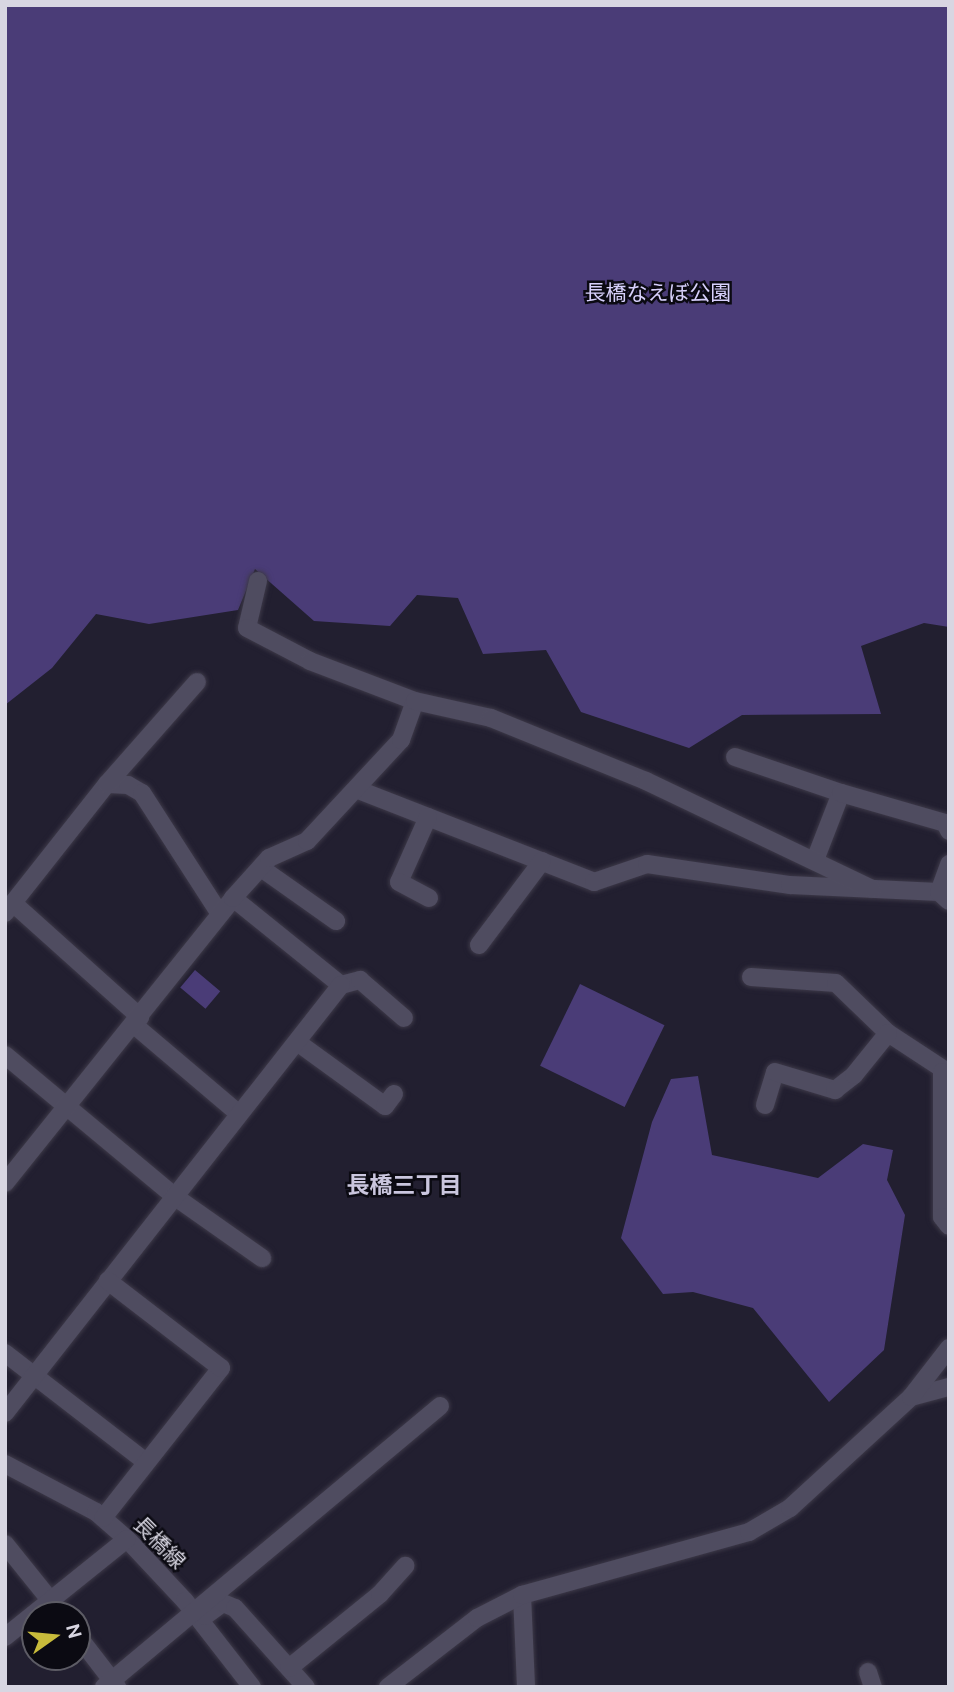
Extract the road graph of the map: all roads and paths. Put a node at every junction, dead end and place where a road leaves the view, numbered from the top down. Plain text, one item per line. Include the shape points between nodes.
1 (258, 581) dead end
2 (197, 682) dead end
3 (415, 701) junction
4 (735, 757) dead end
5 (107, 784) junction
6 (356, 789) junction
7 (841, 793) junction
8 (428, 817) junction
9 (949, 831) edge
10 (815, 860) junction
11 (542, 861) junction
12 (949, 864) edge
13 (261, 868) junction
14 (872, 889) junction
15 (944, 896) edge
16 (233, 898) junction
17 (429, 898) dead end
18 (9, 908) edge
19 (220, 914) junction
20 (336, 921) dead end
21 (479, 945) dead end
22 (751, 977) dead end
23 (341, 985) junction
24 (404, 1018) dead end
25 (137, 1021) junction
26 (888, 1033) junction
27 (297, 1042) junction
28 (5, 1055) edge
29 (946, 1072) edge
30 (394, 1094) dead end
31 (67, 1105) junction
32 (765, 1105) dead end
33 (239, 1114) junction
34 (5, 1183) edge
35 (174, 1196) junction
36 (949, 1226) edge
37 (262, 1258) dead end
38 (108, 1281) junction
39 (949, 1348) edge
40 (5, 1353) edge
41 (35, 1376) junction
42 (949, 1387) edge
43 (911, 1396) junction
44 (440, 1406) dead end
45 (5, 1413) edge
46 (146, 1462) junction
47 (6, 1466) edge
48 (103, 1518) junction
49 (127, 1539) junction
50 (5, 1544) edge
51 (405, 1566) dead end
52 (522, 1595) junction
53 (50, 1600) junction
54 (197, 1616) junction
55 (5, 1637) edge
56 (91, 1656) edge
57 (289, 1668) junction
58 (111, 1685) edge
59 (253, 1687) edge
60 (306, 1687) edge
61 (387, 1687) edge
62 (526, 1687) edge

1 - 3 street via 247,628 310,660
2 - 5 street
3 - 6 street via 401,740
3 - 10 street via 459,708 504,723 646,781
4 - 7 street
5 - 18 street
5 - 19 street via 128,785 142,793
6 - 8 street
6 - 13 street via 307,841 270,858
7 - 9 street via 945,823
7 - 10 street
8 - 11 street
8 - 17 street via 399,882
10 - 14 street
11 - 14 street via 594,882 648,864 790,885
11 - 21 street
12 - 15 street
13 - 16 street
13 - 20 street
14 - 15 street
16 - 19 street
16 - 23 street
18 - 25 street
19 - 25 street
22 - 26 street via 836,983
23 - 24 street via 360,980
23 - 27 street
25 - 31 street
25 - 33 street
26 - 29 street
26 - 32 street via 854,1076 835,1090 775,1072
27 - 30 street via 385,1106
27 - 33 street
28 - 31 street
29 - 36 street via 942,1217
31 - 34 street
31 - 35 street
33 - 35 street
35 - 37 street
35 - 38 street
38 - 41 street
38 - 46 street via 221,1368
39 - 43 street
40 - 41 street
41 - 45 street
41 - 46 street
42 - 43 street
43 - 52 street via 790,1508 748,1532
44 - 54 street
46 - 48 street
47 - 48 street, 長橋線
48 - 49 street, 長橋線
49 - 53 street
49 - 54 street, 長橋線
50 - 53 street
51 - 57 street via 380,1594
52 - 61 street via 477,1618
52 - 62 street
53 - 55 street
54 - 57 street via 223,1603 235,1608
54 - 58 street
54 - 59 street, 長橋線
56 - 58 street
57 - 60 street

